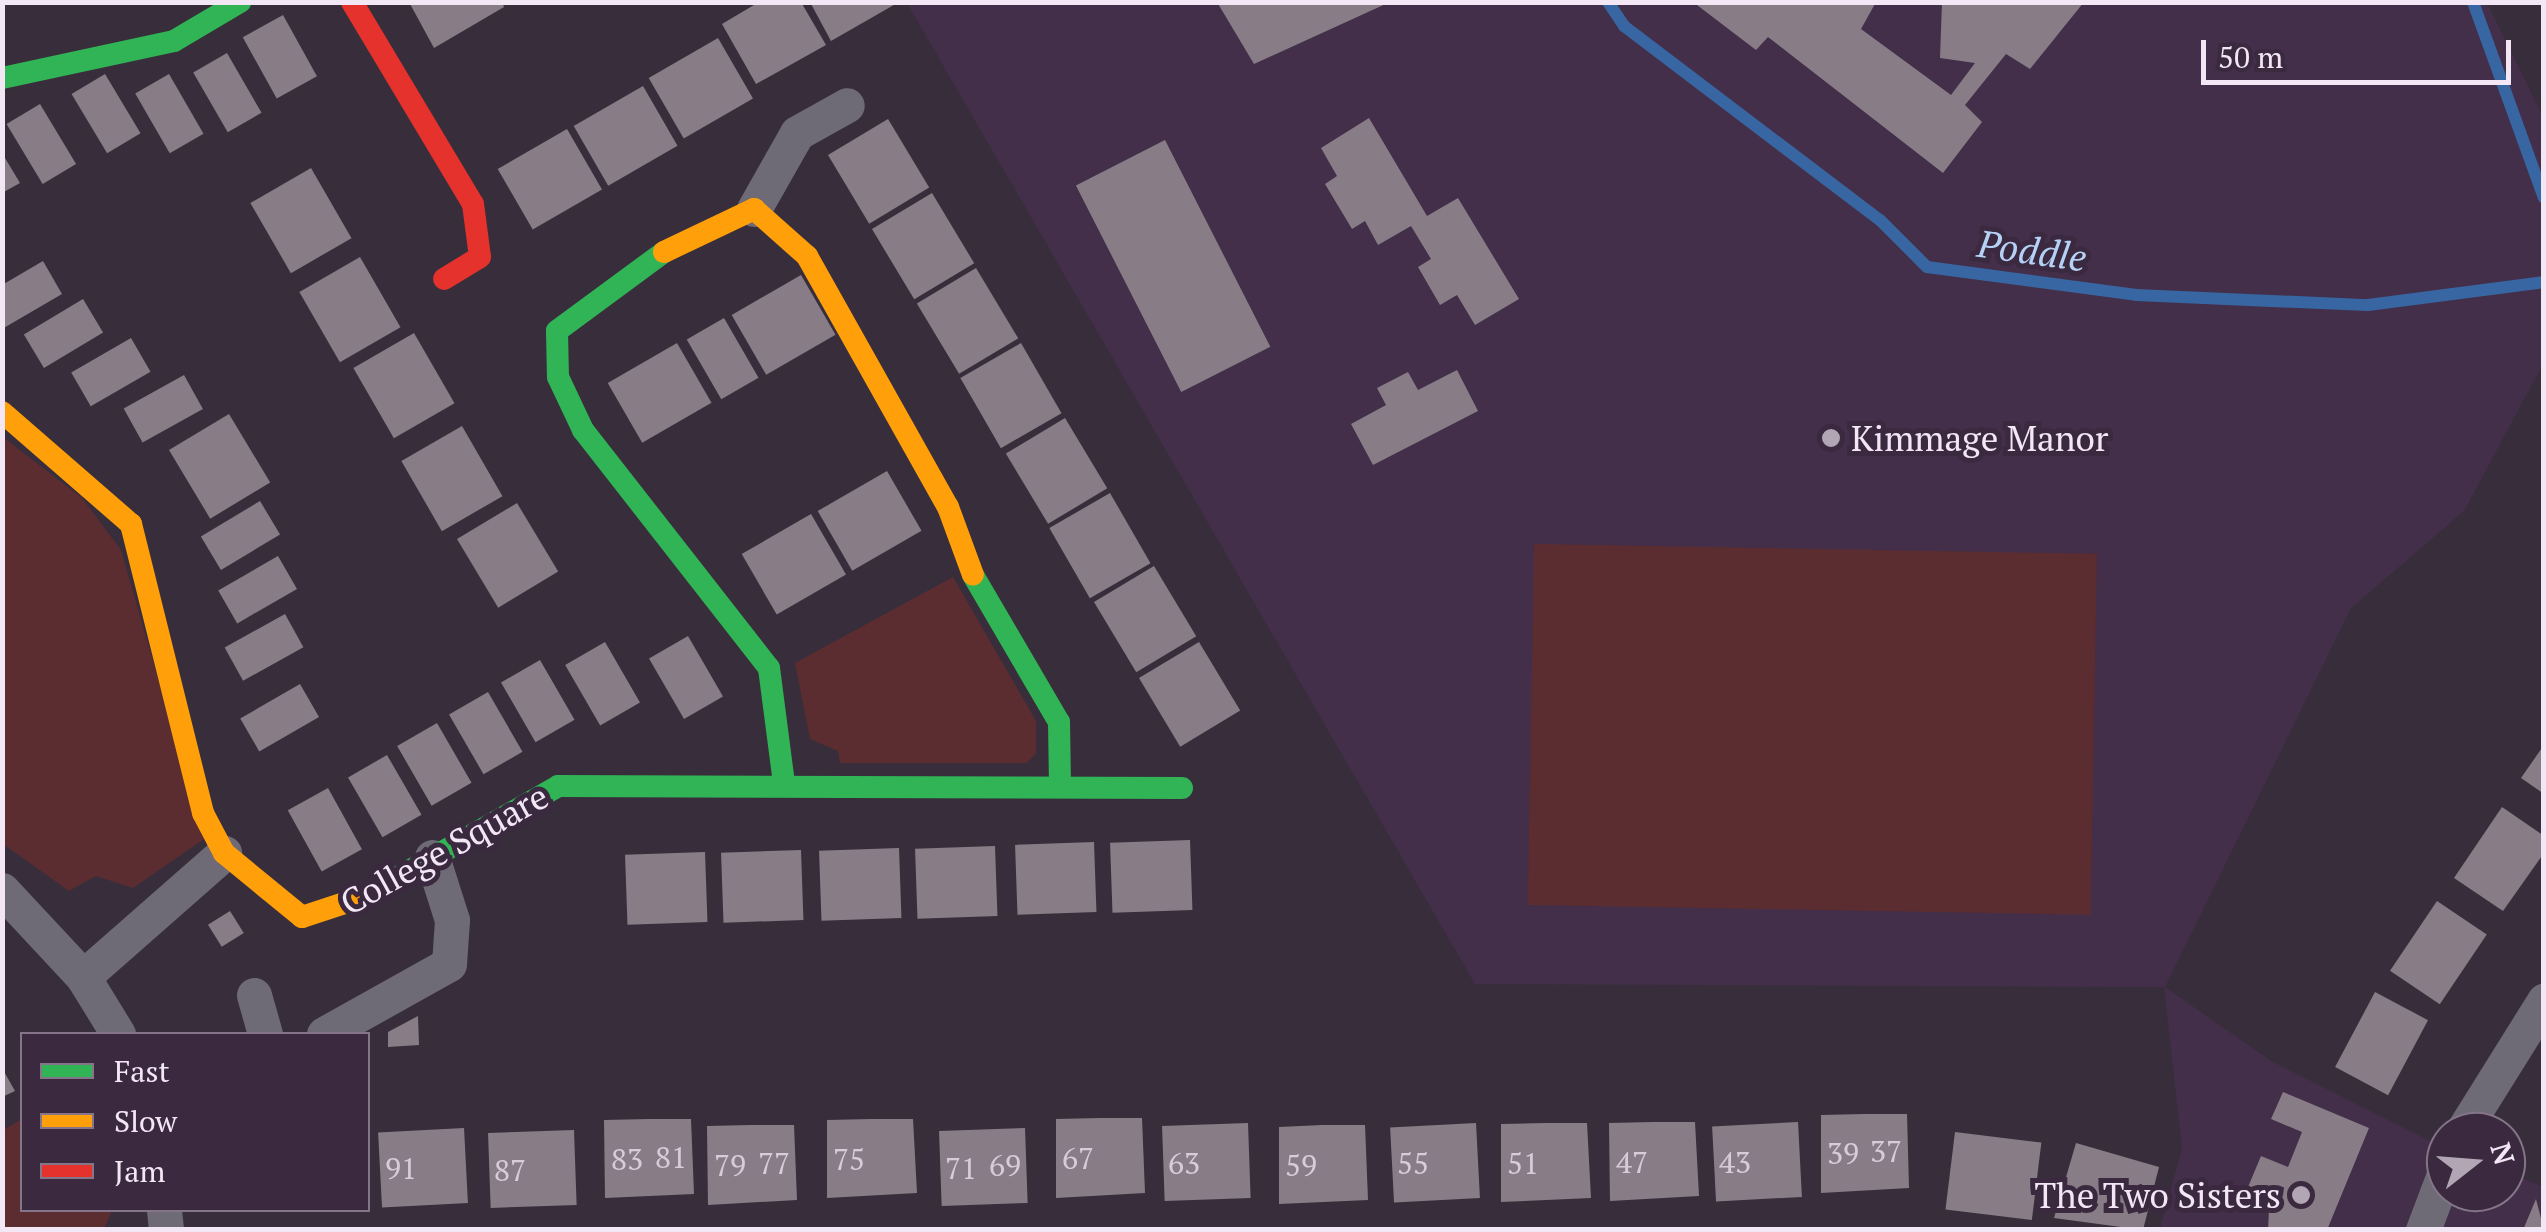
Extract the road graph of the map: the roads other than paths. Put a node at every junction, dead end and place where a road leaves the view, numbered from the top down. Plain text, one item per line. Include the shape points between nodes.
1 (240, 2) edge
2 (352, 2) edge
3 (2, 78) edge
4 (846, 106) dead end
5 (754, 209) junction
6 (444, 279) dead end
7 (2, 412) edge
8 (784, 784) junction
9 (1060, 788) junction
10 (1182, 788) dead end
11 (224, 854) junction
12 (432, 857) junction
13 (2, 890) edge
14 (84, 977) junction
15 (254, 995) dead end
16 (2544, 1001) edge
17 (117, 1032) edge
18 (264, 1032) edge
19 (328, 1032) edge
20 (2475, 1112) edge

1 - 3 street via 174,42
2 - 6 street via 473,204 480,257
4 - 5 street via 797,133
5 - 8 street via 728,215 610,284 557,331 558,377 583,430 769,668
5 - 9 street via 807,256 948,506 970,570 1059,722
7 - 11 street, College Square via 131,524 162,623 178,741
8 - 9 street, College Square
8 - 12 street, College Square via 558,786
9 - 10 street, College Square
11 - 12 street, College Square via 302,917 338,912
11 - 14 street
12 - 19 street via 452,920 449,964
13 - 14 street
14 - 17 street
15 - 18 street
16 - 20 street

